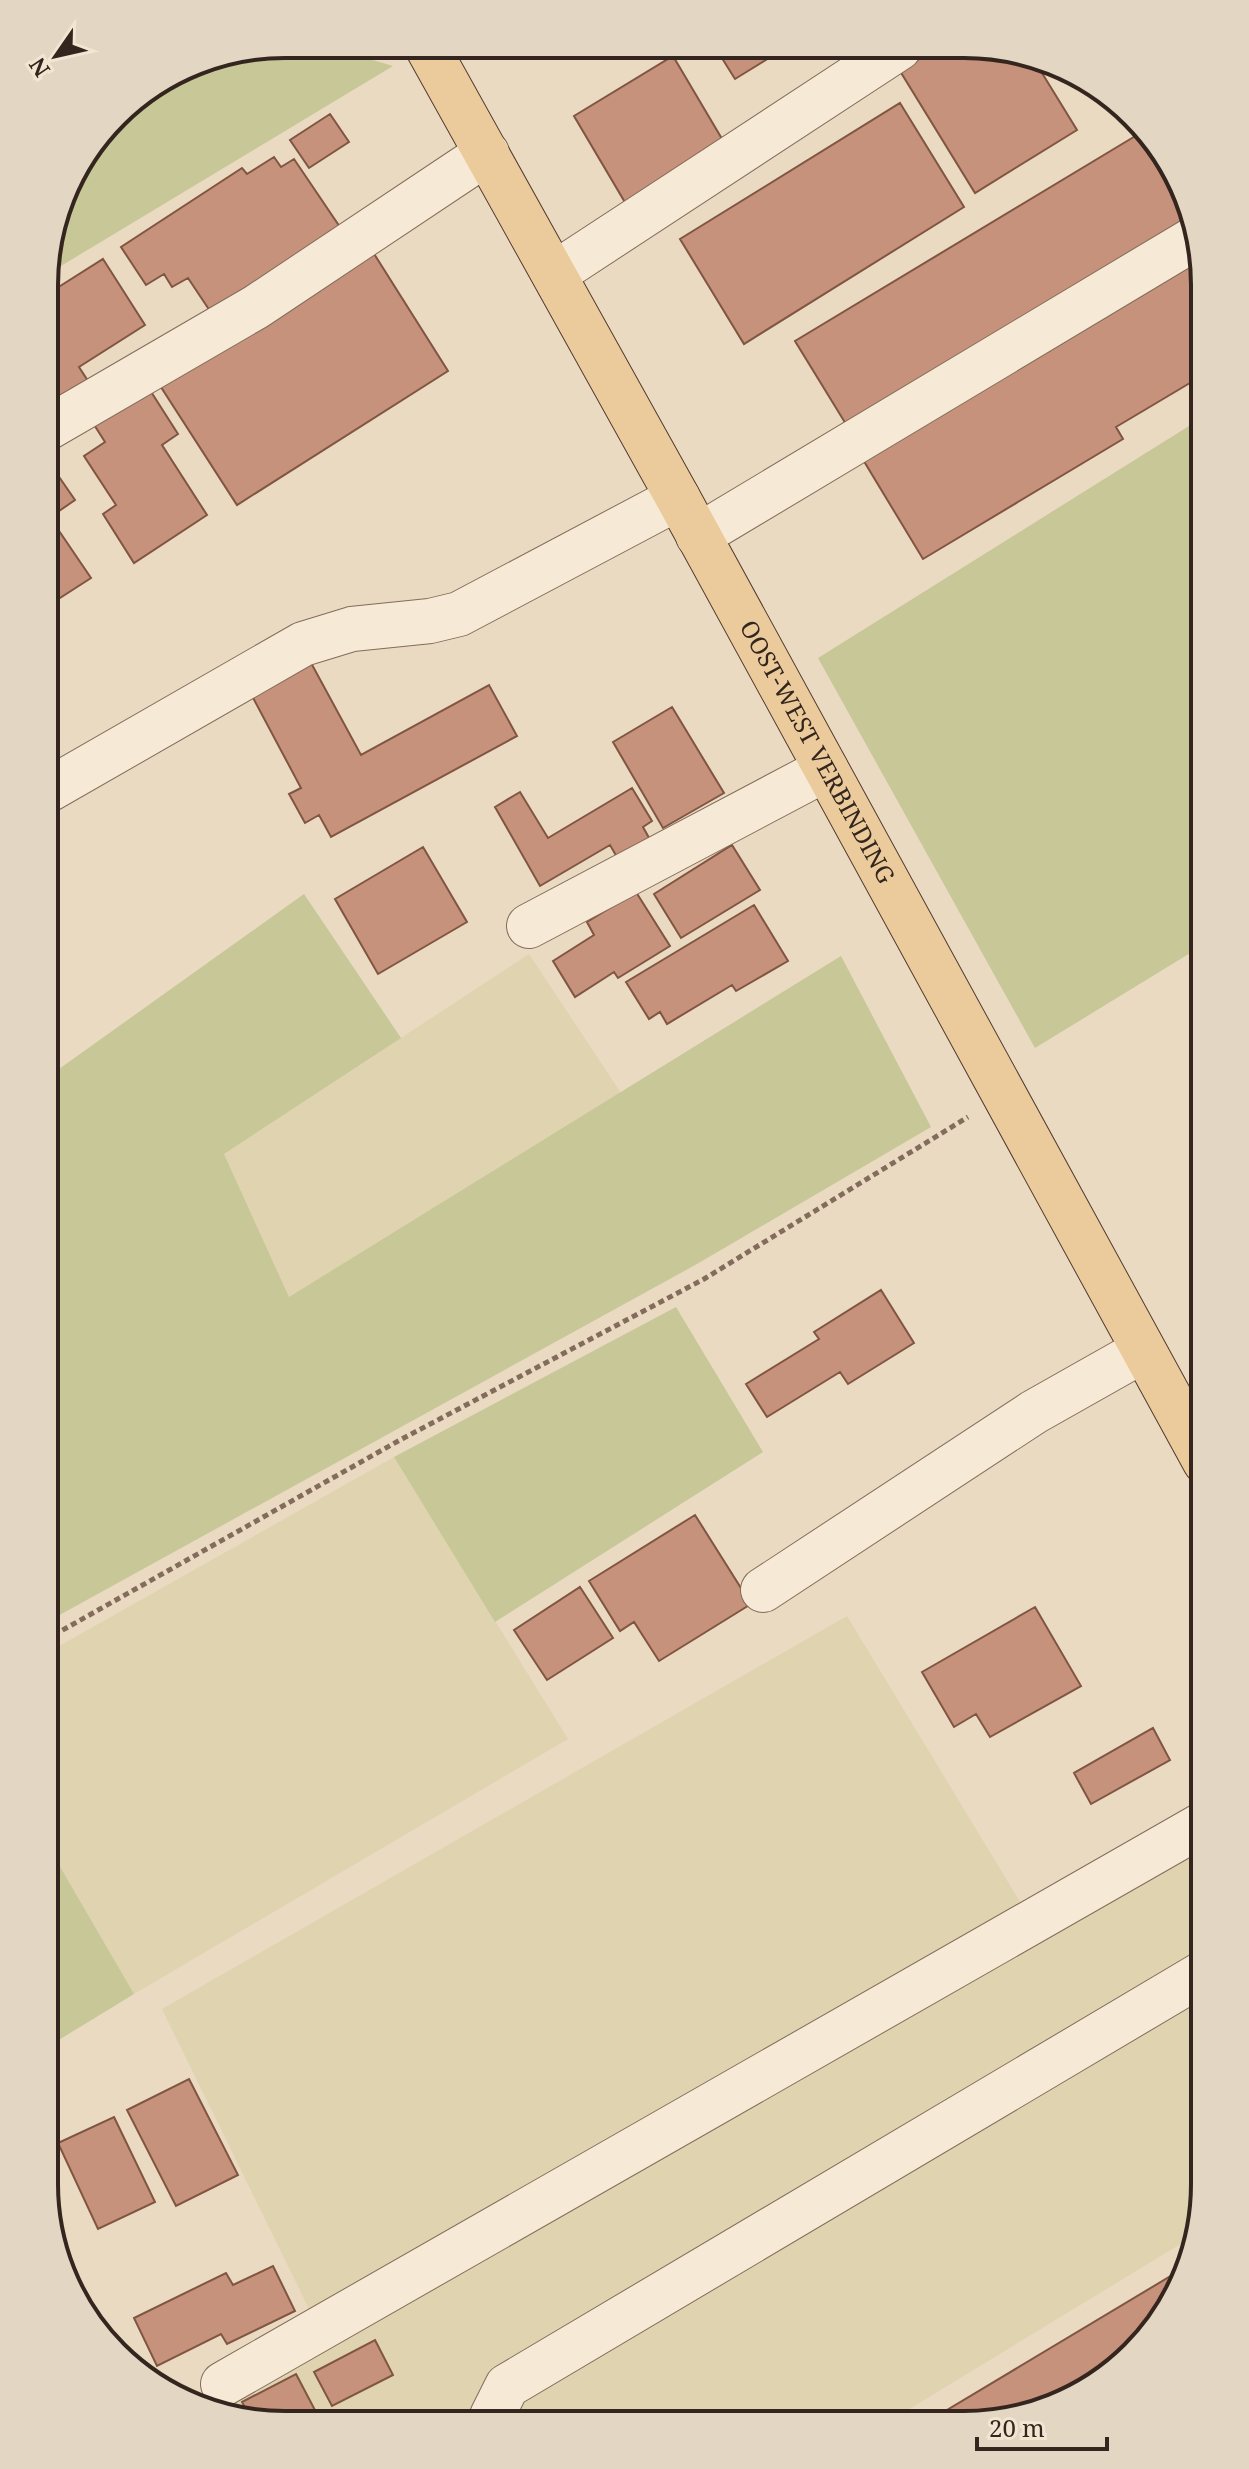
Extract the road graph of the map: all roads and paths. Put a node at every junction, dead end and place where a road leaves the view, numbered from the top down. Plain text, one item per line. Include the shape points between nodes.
1 (433, 58) edge
2 (884, 58) edge
3 (487, 153) junction
4 (1187, 243) edge
5 (554, 274) junction
6 (58, 422) edge
7 (678, 498) junction
8 (698, 536) junction
9 (826, 769) junction
10 (58, 785) edge
11 (529, 926) dead end
12 (1003, 1095) junction
13 (1142, 1351) junction
14 (1191, 1437) edge
15 (763, 1590) dead end
16 (58, 1633) edge
17 (1191, 1831) edge
18 (1191, 1980) edge
19 (223, 2384) dead end
20 (494, 2411) edge

1 - 3 main road, OOST-WEST VERBINDING
2 - 5 lane
3 - 5 main road, OOST-WEST VERBINDING
3 - 6 lane via 256,307
4 - 8 lane
5 - 7 main road, OOST-WEST VERBINDING
7 - 8 main road, OOST-WEST VERBINDING
7 - 10 lane via 459,614 352,629 303,644
8 - 9 main road, OOST-WEST VERBINDING
9 - 11 lane
9 - 12 main road, OOST-WEST VERBINDING
12 - 13 main road, OOST-WEST VERBINDING
12 - 16 path via 704,1279 400,1440
13 - 14 main road, OOST-WEST VERBINDING
13 - 15 lane via 1034,1412
17 - 19 lane
18 - 20 lane via 507,2386

